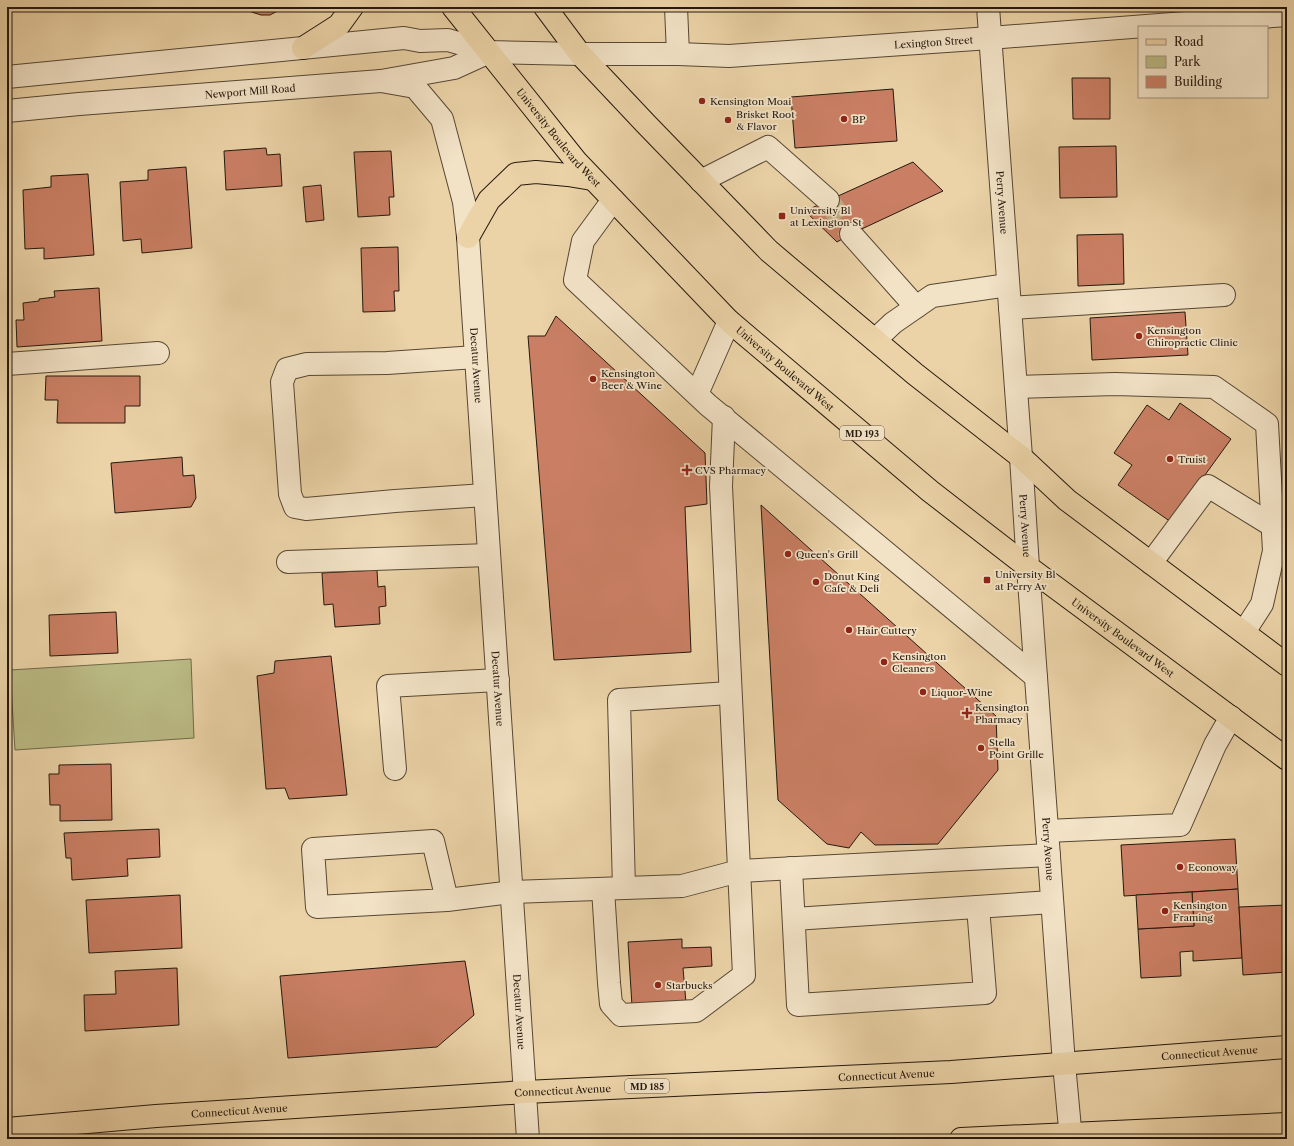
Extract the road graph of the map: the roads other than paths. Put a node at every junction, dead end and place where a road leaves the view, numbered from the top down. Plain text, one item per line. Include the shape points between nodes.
1 (352, 7) edge
2 (453, 7) edge
3 (544, 7) edge
4 (676, 7) edge
5 (988, 7) edge
6 (1287, 15) edge
7 (1145, 26) edge
8 (1138, 27) edge
9 (990, 38) junction
10 (303, 48) junction
11 (489, 52) junction
12 (580, 54) junction
13 (678, 54) junction
14 (7, 77) edge
15 (381, 81) junction
16 (7, 111) edge
17 (592, 179) junction
18 (701, 181) junction
19 (613, 200) junction
20 (828, 200) tunnel mouth
21 (851, 234) tunnel mouth
22 (468, 237) junction
23 (1008, 285) junction
24 (1224, 295) dead end
25 (916, 307) junction
26 (1010, 308) junction
27 (729, 321) junction
28 (875, 340) junction
29 (158, 353) dead end
30 (476, 357) junction
31 (7, 364) edge
32 (1016, 386) junction
33 (696, 394) junction
34 (724, 417) junction
35 (1021, 457) junction
36 (485, 495) junction
37 (1273, 526) junction
38 (489, 555) junction
39 (288, 562) dead end
40 (1151, 563) junction
41 (1028, 566) junction
42 (1244, 632) junction
43 (1287, 665) edge
44 (1036, 676) junction
45 (498, 680) junction
46 (730, 693) junction
47 (1231, 717) junction
48 (1287, 758) edge
49 (395, 769) dead end
50 (1047, 831) junction
51 (1049, 855) junction
52 (791, 868) junction
53 (738, 870) junction
54 (613, 888) junction
55 (512, 892) junction
56 (447, 900) junction
57 (1052, 902) junction
58 (978, 907) junction
59 (794, 919) junction
60 (1287, 1047) edge
61 (1064, 1064) junction
62 (525, 1092) junction
63 (1287, 1124) edge
64 (7, 1129) edge
65 (1071, 1136) edge
66 (528, 1139) edge
67 (961, 1139) edge

1 - 10 main road via 339,25
2 - 11 main road, University Boulevard West / MD 193
3 - 12 main road
4 - 13 street
5 - 9 street, Perry Avenue
6 - 7 street, Lexington Street
8 - 9 street, Lexington Street
9 - 13 street, Lexington Street via 729,56
9 - 23 street, Perry Avenue
10 - 11 street, Newport Mill Road via 404,38 420,41 448,40
10 - 14 street, Newport Mill Road
11 - 12 street, Newport Mill Road
11 - 15 street, Newport Mill Road via 454,68
11 - 17 main road, University Boulevard West / MD 193
12 - 13 street, Lexington Street
12 - 18 main road
15 - 16 street, Newport Mill Road
15 - 22 street, Decatur Avenue via 415,87 442,119 464,202
17 - 19 main road, University Boulevard West / MD 193
17 - 22 main road via 536,172 516,174 489,200
18 - 20 street via 768,146
18 - 28 main road via 769,251
19 - 27 main road, University Boulevard West / MD 193
19 - 33 street via 583,241 575,280
21 - 25 street
22 - 30 street, Decatur Avenue
23 - 25 street via 932,296
23 - 26 street, Perry Avenue
24 - 26 street
25 - 28 street
26 - 32 street, Perry Avenue
27 - 33 street
27 - 41 main road, University Boulevard West / MD 193 via 930,491
28 - 35 main road
29 - 31 street
30 - 36 street, Decatur Avenue
30 - 36 street via 387,363 307,364 288,369 282,382 290,494 295,507 306,509
32 - 35 street, Perry Avenue
32 - 37 street via 1116,384 1214,387 1267,424
33 - 34 street
34 - 44 street
34 - 46 street via 721,486
35 - 40 main road via 1067,500
35 - 41 street, Perry Avenue
36 - 38 street, Decatur Avenue
37 - 40 street via 1208,486
37 - 42 street via 1274,551 1262,604
38 - 39 street
38 - 45 street, Decatur Avenue
40 - 42 main road
41 - 44 street, Perry Avenue
41 - 47 main road, University Boulevard West / MD 193
42 - 43 main road
44 - 50 street, Perry Avenue
45 - 49 street via 388,686
45 - 55 street, Decatur Avenue
46 - 53 street
46 - 54 street via 619,700
47 - 48 main road, University Boulevard West / MD 193
47 - 50 street via 1215,745 1180,824
50 - 51 street, Perry Avenue
51 - 52 street
51 - 57 street, Perry Avenue
52 - 53 street
52 - 59 street
53 - 54 street via 682,886
53 - 54 street via 744,974 696,1011 621,1015 611,1004 609,983
54 - 55 street
55 - 56 street
55 - 62 street, Decatur Avenue
56 - 56 street via 317,907 313,849 433,841
57 - 58 street
57 - 61 street, Perry Avenue
58 - 59 street
58 - 59 street via 986,993 798,1005
60 - 61 main road, Connecticut Avenue / MD 185
61 - 62 main road, Connecticut Avenue / MD 185 via 951,1072
61 - 65 street, Perry Avenue
62 - 64 main road, Connecticut Avenue / MD 185 via 156,1116
62 - 66 street, Decatur Avenue
63 - 65 main road
65 - 67 main road

